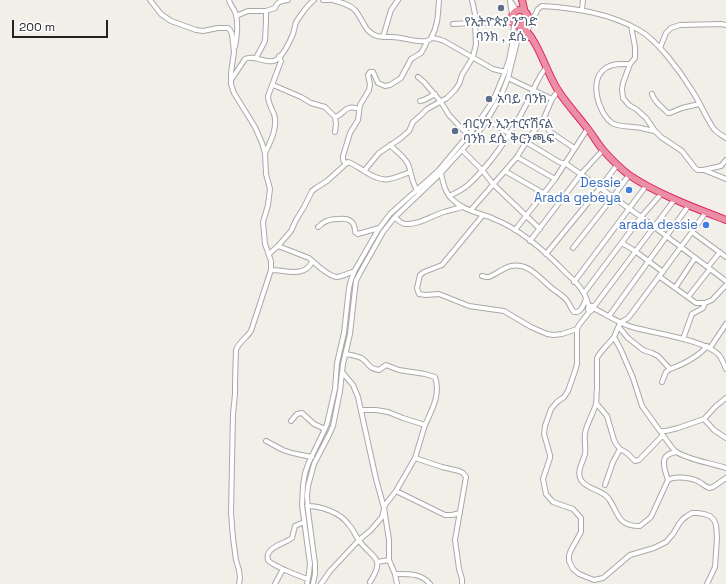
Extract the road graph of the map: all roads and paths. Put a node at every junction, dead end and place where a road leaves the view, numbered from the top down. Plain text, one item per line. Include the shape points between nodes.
1 (150, 0) edge
2 (230, 0) edge
3 (288, 0) edge
4 (323, 0) edge
5 (331, 0) edge
6 (398, 0) edge
7 (439, 0) edge
8 (472, 0) edge
9 (510, 0) edge
10 (521, 0) edge
11 (582, 0) edge
12 (311, 1) edge
13 (582, 10) junction
14 (266, 11) junction
15 (525, 13) junction
16 (236, 16) junction
17 (475, 23) junction
18 (521, 23) junction
19 (453, 24) dead end
20 (726, 25) edge
21 (631, 26) junction
22 (383, 37) junction
23 (431, 38) junction
24 (517, 38) junction
25 (427, 41) junction
26 (660, 48) junction
27 (234, 52) junction
28 (280, 56) junction
29 (473, 57) junction
30 (256, 58) junction
31 (630, 64) junction
32 (546, 68) junction
33 (505, 72) junction
34 (418, 77) dead end
35 (508, 78) junction
36 (231, 80) junction
37 (273, 85) junction
38 (534, 90) junction
39 (558, 91) junction
40 (435, 94) junction
41 (652, 94) dead end
42 (552, 99) junction
43 (420, 101) dead end
44 (441, 102) junction
45 (700, 104) junction
46 (360, 109) junction
47 (334, 117) junction
48 (544, 118) junction
49 (487, 120) junction
50 (588, 128) junction
51 (655, 131) junction
52 (335, 132) dead end
53 (470, 134) junction
54 (510, 134) junction
55 (726, 138) edge
56 (526, 142) junction
57 (390, 145) junction
58 (574, 148) junction
59 (462, 150) junction
60 (603, 150) junction
61 (265, 153) junction
62 (517, 157) junction
63 (726, 160) edge
64 (565, 163) junction
65 (346, 164) junction
66 (617, 165) junction
67 (482, 170) junction
68 (703, 170) junction
69 (364, 171) junction
70 (505, 171) junction
71 (410, 172) junction
72 (441, 173) junction
73 (580, 174) junction
74 (629, 175) junction
75 (555, 179) junction
76 (726, 179) edge
77 (493, 184) junction
78 (646, 186) junction
79 (600, 188) junction
80 (418, 191) junction
81 (543, 193) junction
82 (662, 193) junction
83 (450, 196) junction
84 (613, 197) junction
85 (675, 199) junction
86 (689, 205) junction
87 (402, 206) junction
88 (462, 207) junction
89 (629, 209) junction
90 (471, 210) junction
91 (706, 212) junction
92 (483, 215) junction
93 (526, 216) junction
94 (395, 217) junction
95 (641, 217) junction
96 (726, 220) edge
97 (318, 227) dead end
98 (654, 227) junction
99 (379, 228) junction
100 (540, 229) junction
101 (515, 230) junction
102 (692, 232) junction
103 (667, 236) junction
104 (530, 241) junction
105 (622, 243) junction
106 (278, 246) junction
107 (681, 247) junction
108 (573, 248) dead end
109 (635, 251) junction
110 (720, 252) junction
111 (269, 254) junction
112 (546, 254) junction
113 (726, 257) edge
114 (695, 258) junction
115 (648, 261) junction
116 (312, 262) junction
117 (271, 265) junction
118 (709, 268) junction
119 (354, 270) junction
120 (663, 272) junction
121 (482, 276) dead end
122 (660, 277) junction
123 (726, 281) edge
124 (574, 282) junction
125 (726, 284) edge
126 (675, 288) junction
127 (584, 293) junction
128 (688, 297) junction
129 (586, 299) junction
130 (705, 303) junction
131 (591, 308) junction
132 (609, 316) junction
133 (346, 317) junction
134 (352, 317) junction
135 (726, 324) edge
136 (619, 325) junction
137 (577, 329) junction
138 (614, 337) junction
139 (683, 339) junction
140 (708, 347) junction
141 (345, 354) junction
142 (725, 361) edge
143 (670, 369) junction
144 (726, 369) edge
145 (342, 372) junction
146 (662, 382) dead end
147 (726, 398) edge
148 (596, 403) junction
149 (361, 410) junction
150 (704, 419) junction
151 (291, 421) dead end
152 (425, 425) junction
153 (325, 430) junction
154 (661, 433) junction
155 (726, 438) edge
156 (266, 441) dead end
157 (620, 449) junction
158 (677, 452) junction
159 (311, 457) junction
160 (317, 458) junction
161 (416, 458) junction
162 (726, 468) edge
163 (726, 478) edge
164 (668, 480) junction
165 (605, 485) dead end
166 (396, 491) junction
167 (307, 506) junction
168 (384, 508) junction
169 (460, 513) junction
170 (304, 522) junction
171 (359, 540) junction
172 (389, 560) junction
173 (378, 562) junction
174 (284, 569) junction
175 (395, 574) junction
176 (308, 582) edge
177 (370, 582) dead end
178 (239, 584) edge
179 (275, 584) edge
180 (313, 584) edge
181 (321, 584) edge
182 (397, 584) edge
183 (430, 584) edge
184 (462, 584) edge
185 (707, 584) edge

1 - 27 street via 171,22 203,31 228,28 232,34
2 - 16 street
3 - 14 street via 278,2 275,8
4 - 5 street
5 - 22 street via 348,5 371,33
6 - 22 street via 391,10
7 - 23 street via 438,21
8 - 17 street
9 - 18 street
10 - 15 highway
10 - 18 highway
11 - 13 street
12 - 28 street via 296,22
13 - 18 street via 540,7
13 - 21 street via 601,14
14 - 16 street via 248,11
14 - 30 street via 265,41
15 - 18 highway via 527,18
15 - 18 highway via 521,11
16 - 27 street
17 - 18 street
17 - 19 street
17 - 29 street via 476,44
18 - 24 street
18 - 24 highway via 524,37
18 - 32 highway
18 - 33 street
20 - 26 street via 680,25 671,28
21 - 26 street via 649,37
21 - 31 street via 636,54
22 - 25 street
23 - 25 street
23 - 29 street via 444,41
24 - 35 street
25 - 46 street via 401,78 390,85 381,85 373,72 369,73 369,90
26 - 45 street
27 - 36 street
28 - 30 street via 268,61
28 - 37 street via 281,61
29 - 33 street via 493,69
29 - 44 street via 455,90
30 - 36 street via 245,59
31 - 51 street via 623,83 623,98 646,118
31 - 51 street via 614,65 603,70 596,84 598,102 610,122 623,127
32 - 38 street
32 - 39 highway
33 - 53 street via 493,101
34 - 40 street
35 - 38 street
35 - 49 street
36 - 61 street via 234,93 255,126
37 - 47 street via 325,107
37 - 61 street via 268,103 275,126
38 - 42 street
38 - 54 street
39 - 42 street
39 - 50 highway
40 - 43 street
40 - 44 street
41 - 45 street via 668,113
42 - 48 street
44 - 53 street via 449,115
44 - 57 street via 427,109 401,138
45 - 55 street via 715,131
46 - 47 street via 348,108
46 - 65 street via 344,152 343,160
47 - 52 street
48 - 56 street
48 - 58 street via 549,131
49 - 54 street
49 - 59 street
50 - 58 street
50 - 60 highway
51 - 68 street via 682,151 695,168
53 - 80 street
54 - 56 street
54 - 67 street
56 - 62 street
56 - 64 street
57 - 69 street
57 - 71 street via 404,159
58 - 64 street
59 - 67 street
59 - 72 street
60 - 66 highway
60 - 73 street
61 - 111 street via 270,189 262,222
62 - 70 street
62 - 75 street
63 - 68 street via 721,166
64 - 73 street
64 - 75 street
65 - 69 street via 348,162
65 - 106 street via 312,191 291,231
66 - 74 highway
66 - 79 street
67 - 77 street
67 - 83 street via 467,186
68 - 76 street
69 - 71 street via 379,179 389,180
70 - 77 street
70 - 81 street
71 - 80 street via 413,185
72 - 80 street
72 - 83 street
73 - 79 street
73 - 100 street
74 - 78 highway
74 - 84 street
75 - 81 street
77 - 90 street
77 - 93 street
78 - 82 highway
78 - 89 street
79 - 84 street
79 - 112 street
80 - 87 street
81 - 93 street
82 - 85 highway
82 - 95 street
83 - 88 street
84 - 89 street
84 - 108 street
85 - 86 highway
85 - 98 street
86 - 91 highway
86 - 103 street
87 - 94 street
87 - 99 street via 390,214
88 - 90 street
88 - 94 street via 406,224
89 - 95 street
89 - 124 street
90 - 92 street
91 - 96 highway
91 - 102 street
92 - 101 street
92 - 137 street via 442,265 420,275 416,288 419,294 439,294 469,306 504,311 548,334 562,334
93 - 100 street
93 - 101 street
94 - 134 street via 383,232 356,281
95 - 98 street
95 - 105 street
97 - 99 street via 332,219 345,218 353,223 358,234
98 - 103 street
98 - 109 street
99 - 119 street
100 - 104 street
101 - 104 street
102 - 107 street
102 - 110 street
103 - 107 street
103 - 115 street
104 - 112 street
105 - 109 street
105 - 127 street
106 - 111 street
106 - 116 street via 307,257
107 - 114 street
107 - 120 street
109 - 115 street
109 - 131 street
110 - 113 street
110 - 118 street
111 - 117 street
112 - 124 street
114 - 118 street
114 - 126 street
115 - 120 street
115 - 132 street
116 - 117 street via 306,270 299,272
116 - 119 street via 336,277
117 - 178 street via 251,331 236,350 230,513 236,560 240,570
118 - 123 street
118 - 128 street
119 - 133 street
120 - 122 street
121 - 129 street via 489,277 509,267 521,266 534,272 563,297 574,312 580,311
122 - 126 street
122 - 136 street via 628,318
124 - 127 street
125 - 130 street via 712,300
126 - 128 street
127 - 129 street
128 - 130 street via 696,303
129 - 131 street
130 - 139 street via 703,308 692,314
131 - 132 street
131 - 137 street
132 - 136 street
133 - 134 street
133 - 153 street via 335,389
134 - 141 street
135 - 140 street
136 - 138 street
136 - 139 street
136 - 143 street via 628,338 643,350 658,356
137 - 185 street via 576,371 568,391 551,409 545,426 544,434 550,458 543,479 546,494 553,502 573,509 582,518 581,532 570,555 573,570 594,580 603,578 630,555 666,542 683,519 692,514 704,514 714,520 717,529 715,567
138 - 148 street via 597,358
138 - 154 street via 633,378 642,406
139 - 140 street
140 - 142 street
140 - 143 street via 681,365
141 - 145 street
141 - 152 street via 364,360 374,369 379,370 386,365 436,377 435,404
142 - 144 street
143 - 146 street
145 - 149 street via 353,385
145 - 160 street via 333,426
147 - 150 street
148 - 157 street via 607,416 614,440
148 - 164 street via 584,438 585,450 579,475 585,485 608,497 621,520 640,526 651,517
149 - 152 street via 388,412
149 - 168 street
150 - 154 street
150 - 155 street
151 - 153 street via 297,414 302,413
152 - 161 street
153 - 159 street
154 - 157 street via 638,461
154 - 158 street
156 - 159 street via 298,455
157 - 165 street
158 - 162 street
158 - 164 street via 672,452 664,460
159 - 160 street
159 - 170 street via 302,485
160 - 167 street via 309,480
161 - 166 street
161 - 169 street via 465,475
163 - 164 street via 709,488 683,478
166 - 168 street
166 - 169 street via 444,515
167 - 171 street via 327,509 336,514 348,523
167 - 180 street via 315,564
168 - 171 street via 382,517
168 - 172 street
169 - 184 street via 455,540
170 - 174 street via 295,526 290,540 269,551 267,557 270,562
170 - 176 street via 310,564
171 - 173 street
171 - 181 street
172 - 173 street
172 - 175 street
173 - 177 street
174 - 176 street
174 - 179 street
175 - 182 street
175 - 183 street via 417,575 425,578

